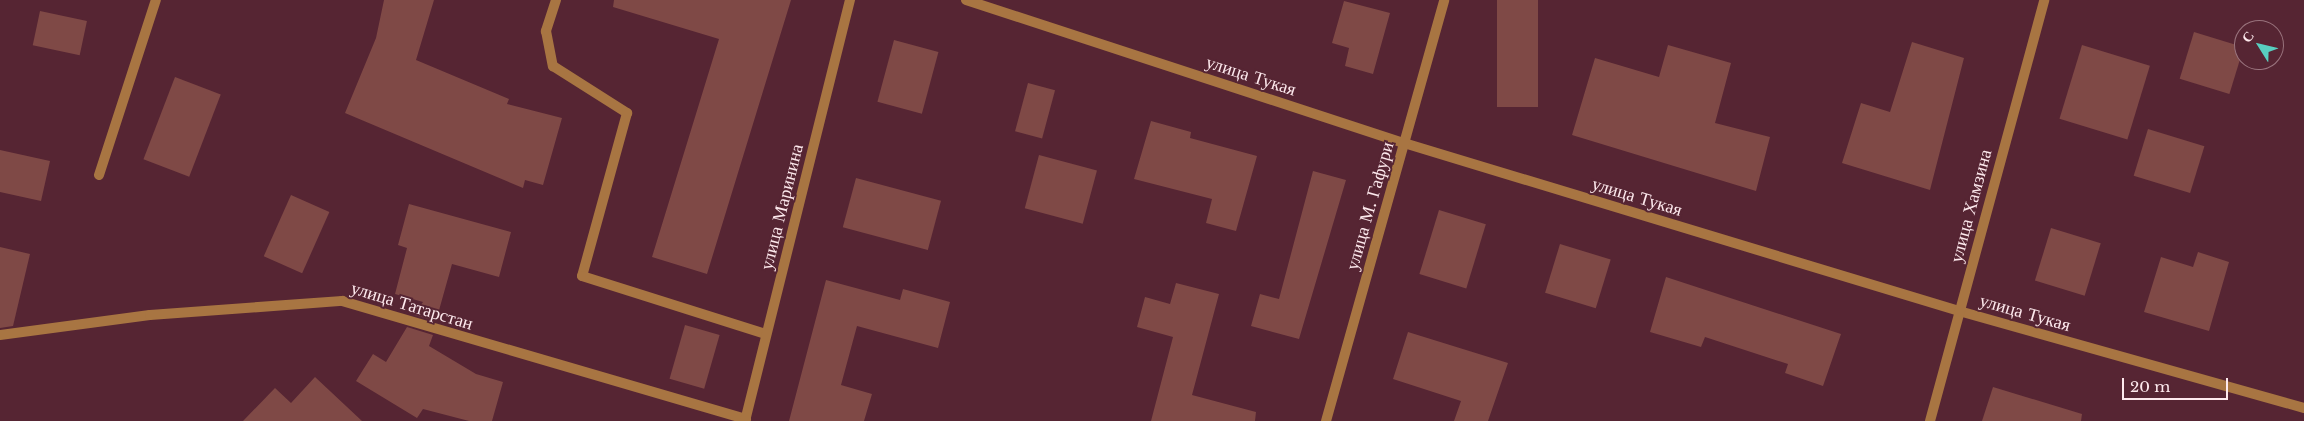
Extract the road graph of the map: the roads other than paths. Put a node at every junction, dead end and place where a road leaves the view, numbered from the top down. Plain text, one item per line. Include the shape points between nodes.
1 (156, 0) edge
2 (556, 0) edge
3 (850, 0) edge
4 (966, 0) edge
5 (1444, 0) edge
6 (2044, 0) edge
7 (1404, 143) junction
8 (99, 175) dead end
9 (1959, 312) junction
10 (766, 334) junction
11 (0, 335) edge
12 (2304, 408) edge
13 (745, 420) edge
14 (1326, 421) edge
15 (1930, 421) edge

1 - 8 street
2 - 10 street via 546,31 553,66 627,113 582,276
3 - 10 street, улица Маринина
4 - 7 street, улица Тукая
5 - 7 street, улица М. Гафури
6 - 9 street, улица Хамзина
7 - 9 street, улица Тукая
7 - 14 street, улица М. Гафури
9 - 12 street, улица Тукая
9 - 15 street, улица Хамзина
10 - 13 street, улица Маринина
11 - 13 street, улица Татарстан via 150,315 342,301

